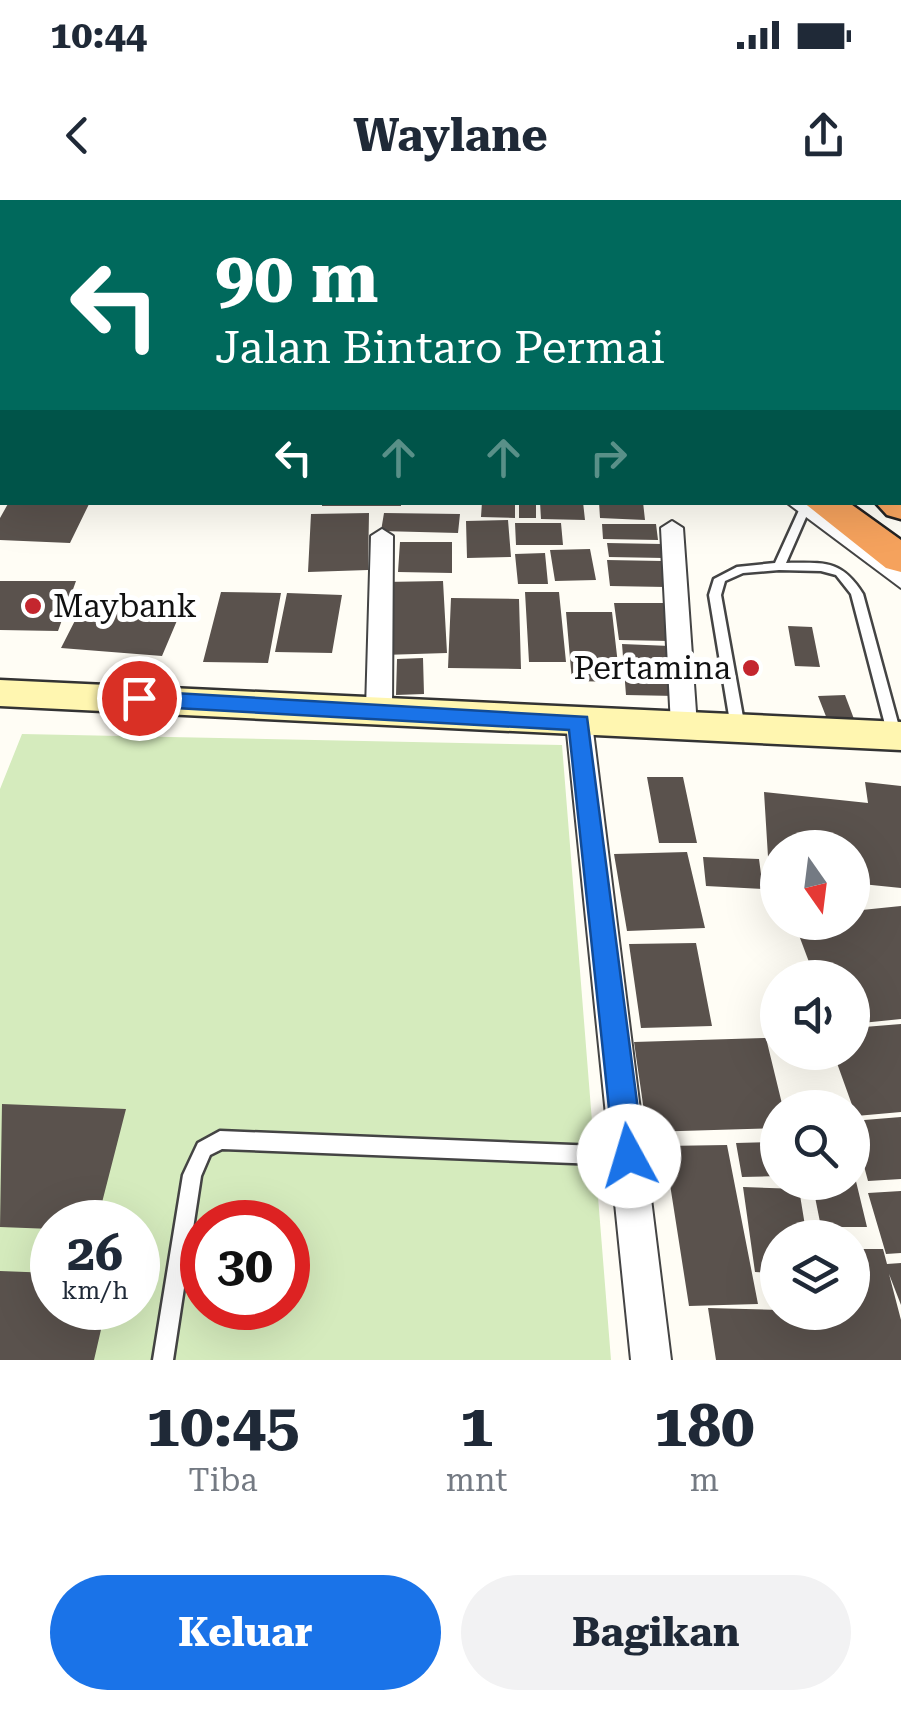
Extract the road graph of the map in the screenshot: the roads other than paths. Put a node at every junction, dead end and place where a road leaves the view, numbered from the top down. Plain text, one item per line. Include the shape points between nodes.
1 (808, 505) edge
2 (809, 505) edge
3 (810, 505) edge
4 (672, 528) dead end
5 (382, 536) dead end
6 (901, 560) edge
7 (780, 566) junction
8 (901, 581) edge
9 (0, 693) edge
10 (379, 709) junction
11 (579, 723) junction
12 (684, 726) junction
13 (738, 728) junction
14 (898, 736) edge
15 (629, 1156) junction
16 (163, 1360) edge
17 (651, 1360) edge

1 - 7 lane
2 - 8 street
3 - 6 highway
4 - 12 street
5 - 10 street
7 - 13 lane via 731,574 720,579 714,595
7 - 14 lane via 840,572 849,581
9 - 10 main road
10 - 11 main road
11 - 12 main road
11 - 15 street
12 - 13 main road
13 - 14 main road
15 - 16 lane via 220,1140 204,1149 192,1175
15 - 17 street

